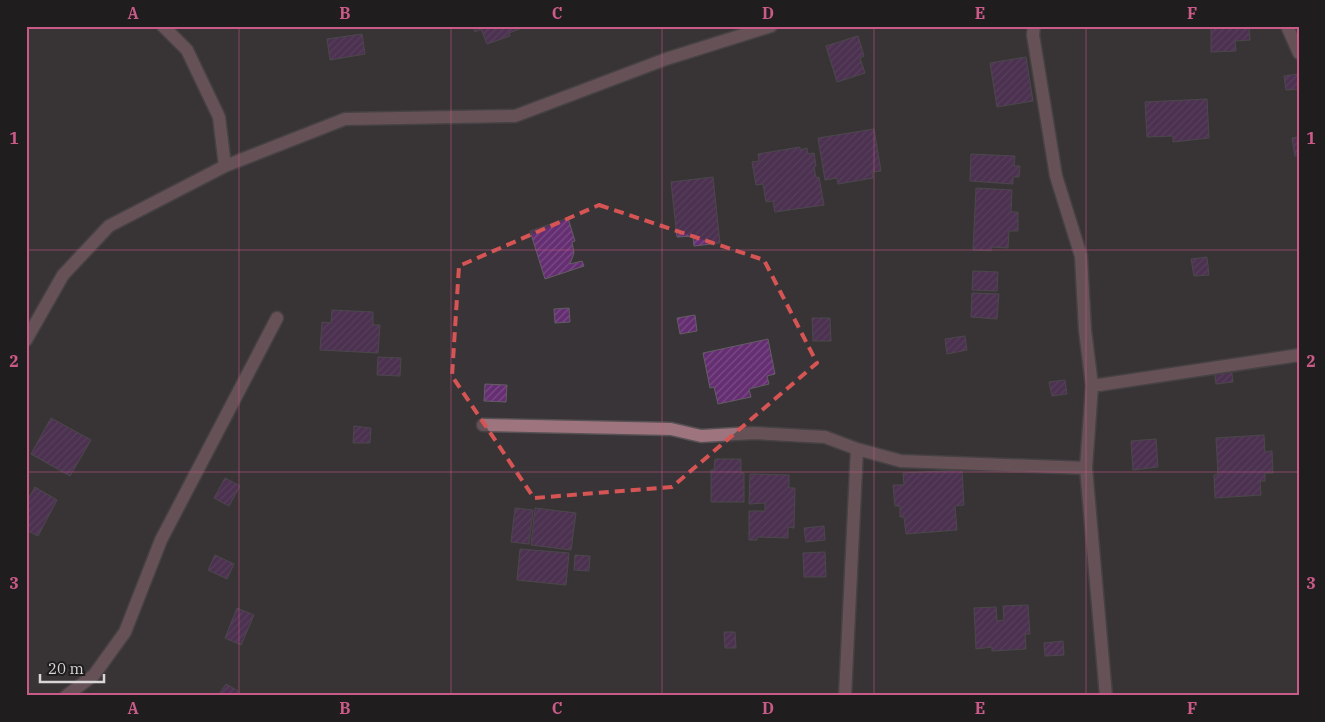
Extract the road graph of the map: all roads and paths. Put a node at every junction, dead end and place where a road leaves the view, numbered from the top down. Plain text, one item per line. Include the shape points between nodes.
1 (163, 26) edge
2 (770, 26) edge
3 (1034, 26) edge
4 (1287, 26) edge
5 (1299, 53) edge
6 (225, 166) junction
7 (277, 318) dead end
8 (26, 340) edge
9 (1299, 356) edge
10 (1092, 386) junction
11 (482, 426) dead end
12 (857, 449) junction
13 (1086, 468) junction
14 (66, 696) edge
15 (845, 696) edge
16 (1106, 696) edge

1 - 6 street via 187,50 219,117
2 - 6 street via 666,59 515,116 345,119
3 - 10 street via 1056,176 1080,256
4 - 5 street
6 - 8 street via 108,226 63,275
7 - 14 street via 161,540 125,632 94,675
9 - 10 street
10 - 13 street
11 - 12 street via 671,429 701,436 754,433 816,436
12 - 13 street via 901,461
12 - 15 street
13 - 16 street

